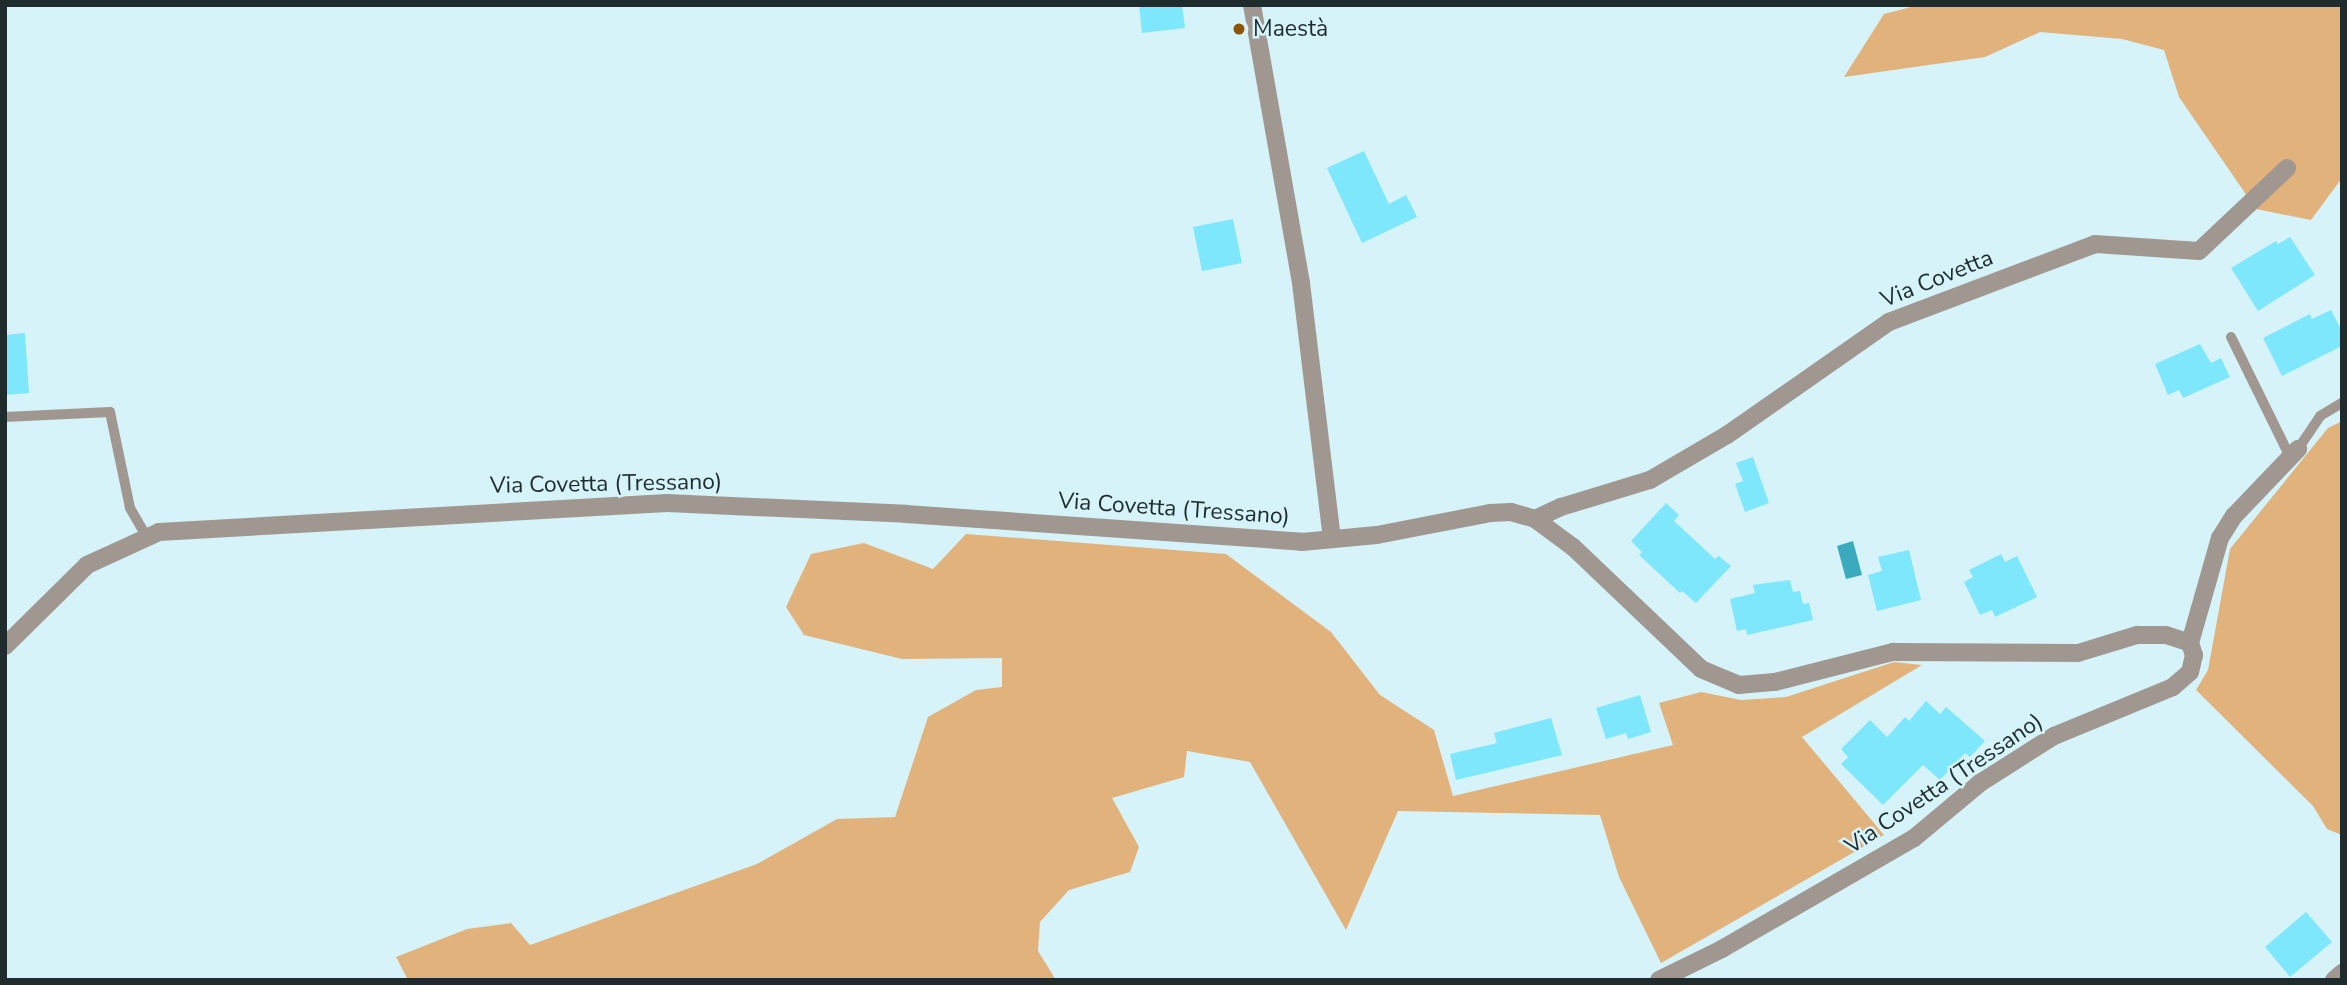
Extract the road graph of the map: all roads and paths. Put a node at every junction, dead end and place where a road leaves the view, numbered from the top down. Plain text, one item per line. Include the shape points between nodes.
1 (1252, 5) edge
2 (2287, 167) dead end
3 (2231, 337) dead end
4 (2342, 403) edge
5 (5, 417) edge
6 (2294, 453) junction
7 (1535, 519) junction
8 (146, 537) junction
9 (1332, 539) junction
10 (2190, 643) junction
11 (5, 646) edge
12 (2342, 973) edge
13 (1659, 980) edge
14 (2334, 980) edge

1 - 9 street via 1301,283
2 - 7 street, Via Covetta via 2199,251 2095,244 1889,322 1727,435 1650,480
3 - 6 lane
4 - 6 lane via 2320,416
5 - 8 lane via 110,412 130,508
6 - 10 street via 2234,516 2220,538
7 - 9 street, Via Covetta (Tressano) via 1511,512 1490,513
7 - 10 street, Via Covetta (Tressano) via 1573,547 1701,669 1739,685 1775,682 1893,652 2078,653 2137,635 2166,635
8 - 9 street, Via Covetta (Tressano) via 159,532 667,503 906,514 1302,542
8 - 11 street, Via Covetta (Tressano) via 87,565
10 - 13 street, Via Covetta (Tressano) via 2194,655 2190,672 2173,687 2054,736 1980,783 1914,838
12 - 14 street

